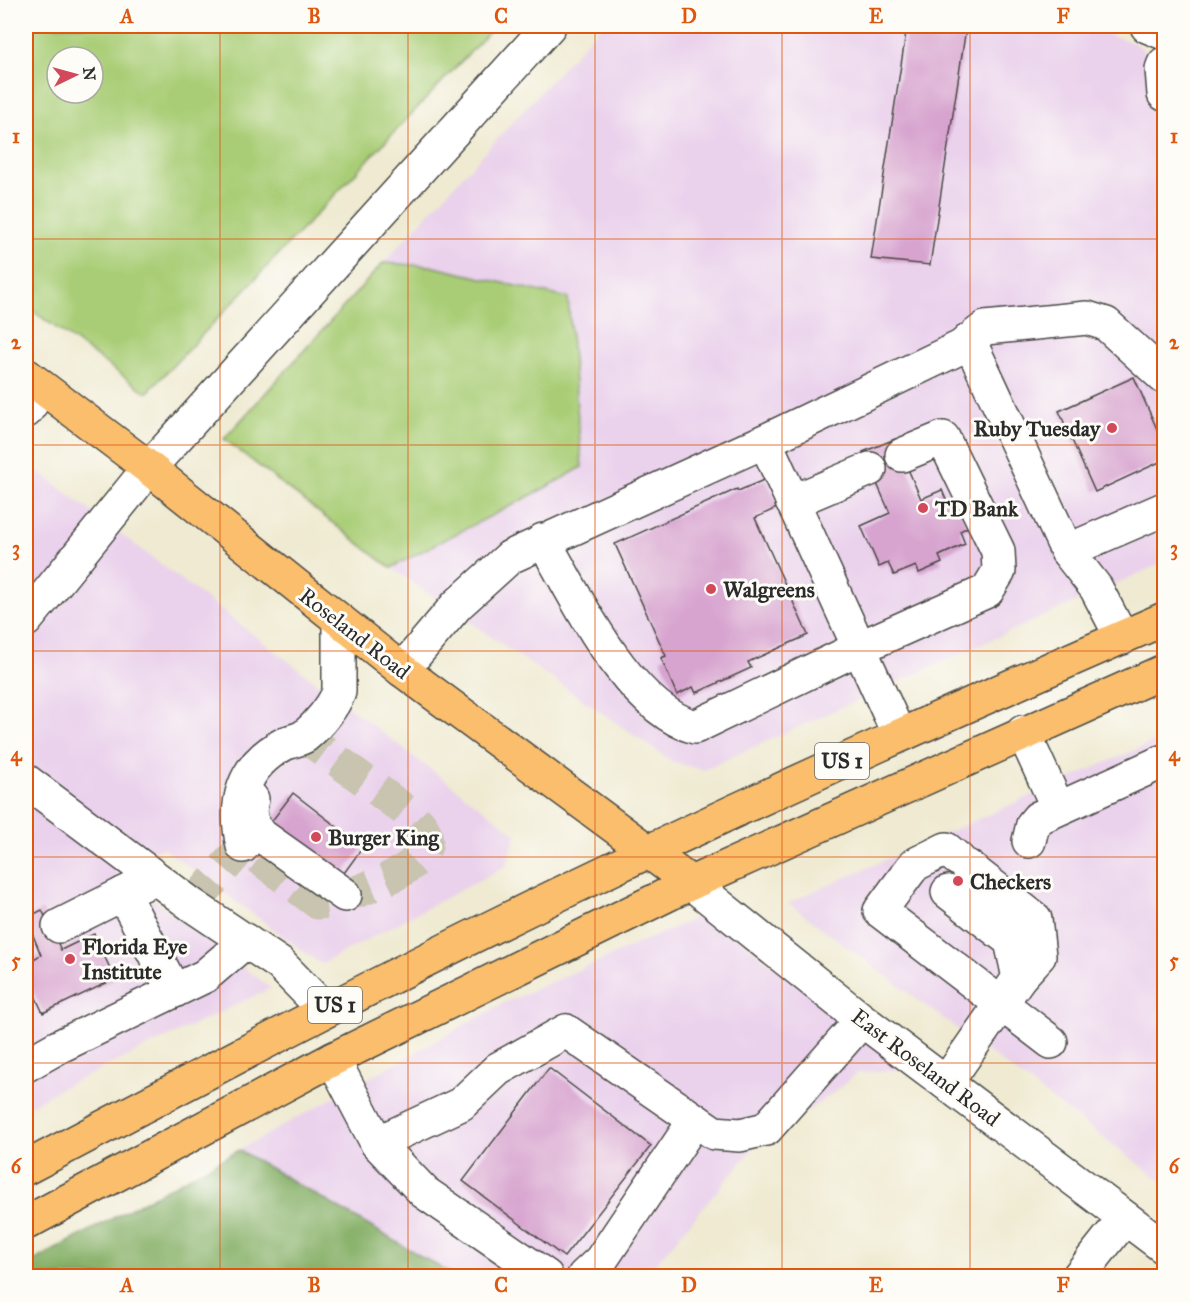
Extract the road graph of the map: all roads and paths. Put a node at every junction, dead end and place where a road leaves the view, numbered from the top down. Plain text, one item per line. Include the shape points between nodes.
1 (549, 26) edge
2 (1147, 26) edge
3 (1164, 33) edge
4 (1164, 63) edge
5 (1164, 94) edge
6 (969, 340) junction
7 (1164, 377) edge
8 (31, 391) edge
9 (765, 441) junction
10 (902, 455) dead end
11 (150, 468) junction
12 (870, 469) dead end
13 (792, 502) junction
14 (1164, 508) edge
15 (543, 540) junction
16 (1067, 550) junction
17 (1164, 619) edge
18 (26, 620) edge
19 (339, 622) junction
20 (1122, 638) junction
21 (859, 648) junction
22 (402, 670) junction
23 (1164, 671) edge
24 (1023, 732) junction
25 (898, 735) junction
26 (304, 736) junction
27 (1164, 761) edge
28 (26, 781) edge
29 (1059, 808) junction
30 (1029, 841) dead end
31 (243, 846) dead end
32 (648, 851) junction
33 (155, 878) junction
34 (691, 883) junction
35 (123, 894) junction
36 (345, 896) dead end
37 (59, 926) dead end
38 (246, 941) junction
39 (174, 991) junction
40 (1010, 991) junction
41 (325, 1010) junction
42 (862, 1020) junction
43 (1051, 1042) dead end
44 (333, 1059) junction
45 (26, 1065) edge
46 (946, 1083) junction
47 (695, 1120) junction
48 (377, 1143) junction
49 (26, 1168) edge
50 (1125, 1218) junction
51 (26, 1223) edge
52 (1164, 1247) edge
53 (546, 1276) edge
54 (584, 1276) edge
55 (1079, 1276) edge

1 - 11 street
2 - 3 street
4 - 5 street
6 - 7 street via 985,328 1087,318 1106,324
6 - 9 street
6 - 16 street
8 - 11 main road, Roseland Road
9 - 13 street
9 - 15 street
10 - 21 street via 943,438 998,551 999,571 987,591
11 - 18 street
11 - 19 main road, Roseland Road
12 - 13 street
13 - 21 street
14 - 16 street
15 - 21 street via 615,663 650,700 678,722 695,727
15 - 22 street via 510,557 457,605
16 - 20 street via 1096,588
17 - 20 main road, US 1
19 - 22 main road, Roseland Road
19 - 26 street via 339,692 335,702
20 - 25 main road, US 1
21 - 25 street
22 - 32 main road, Roseland Road
23 - 24 main road, US 1
24 - 29 street
24 - 34 main road, US 1
25 - 32 main road, US 1
26 - 31 street via 269,755 244,784 238,808
26 - 36 street via 271,769 251,801 252,825
27 - 29 street
28 - 33 street
29 - 30 street via 1032,824
32 - 34 main road, Roseland Road
32 - 41 main road, US 1
33 - 35 street
33 - 38 street
34 - 42 street, East Roseland Road
34 - 44 main road, US 1
35 - 37 street
35 - 39 street
38 - 39 street via 205,976
38 - 41 street via 280,964
39 - 45 street
40 - 40 street via 1011,941 945,873 880,911
40 - 43 street
40 - 46 street
41 - 49 main road, US 1
42 - 46 street, East Roseland Road
42 - 47 street via 766,1129 740,1135 714,1133
44 - 48 street
44 - 51 main road, US 1
46 - 50 street, East Roseland Road
47 - 48 street via 566,1031 498,1069 461,1104
47 - 54 street via 601,1260
48 - 53 street via 424,1192
50 - 52 street, East Roseland Road
50 - 55 street

